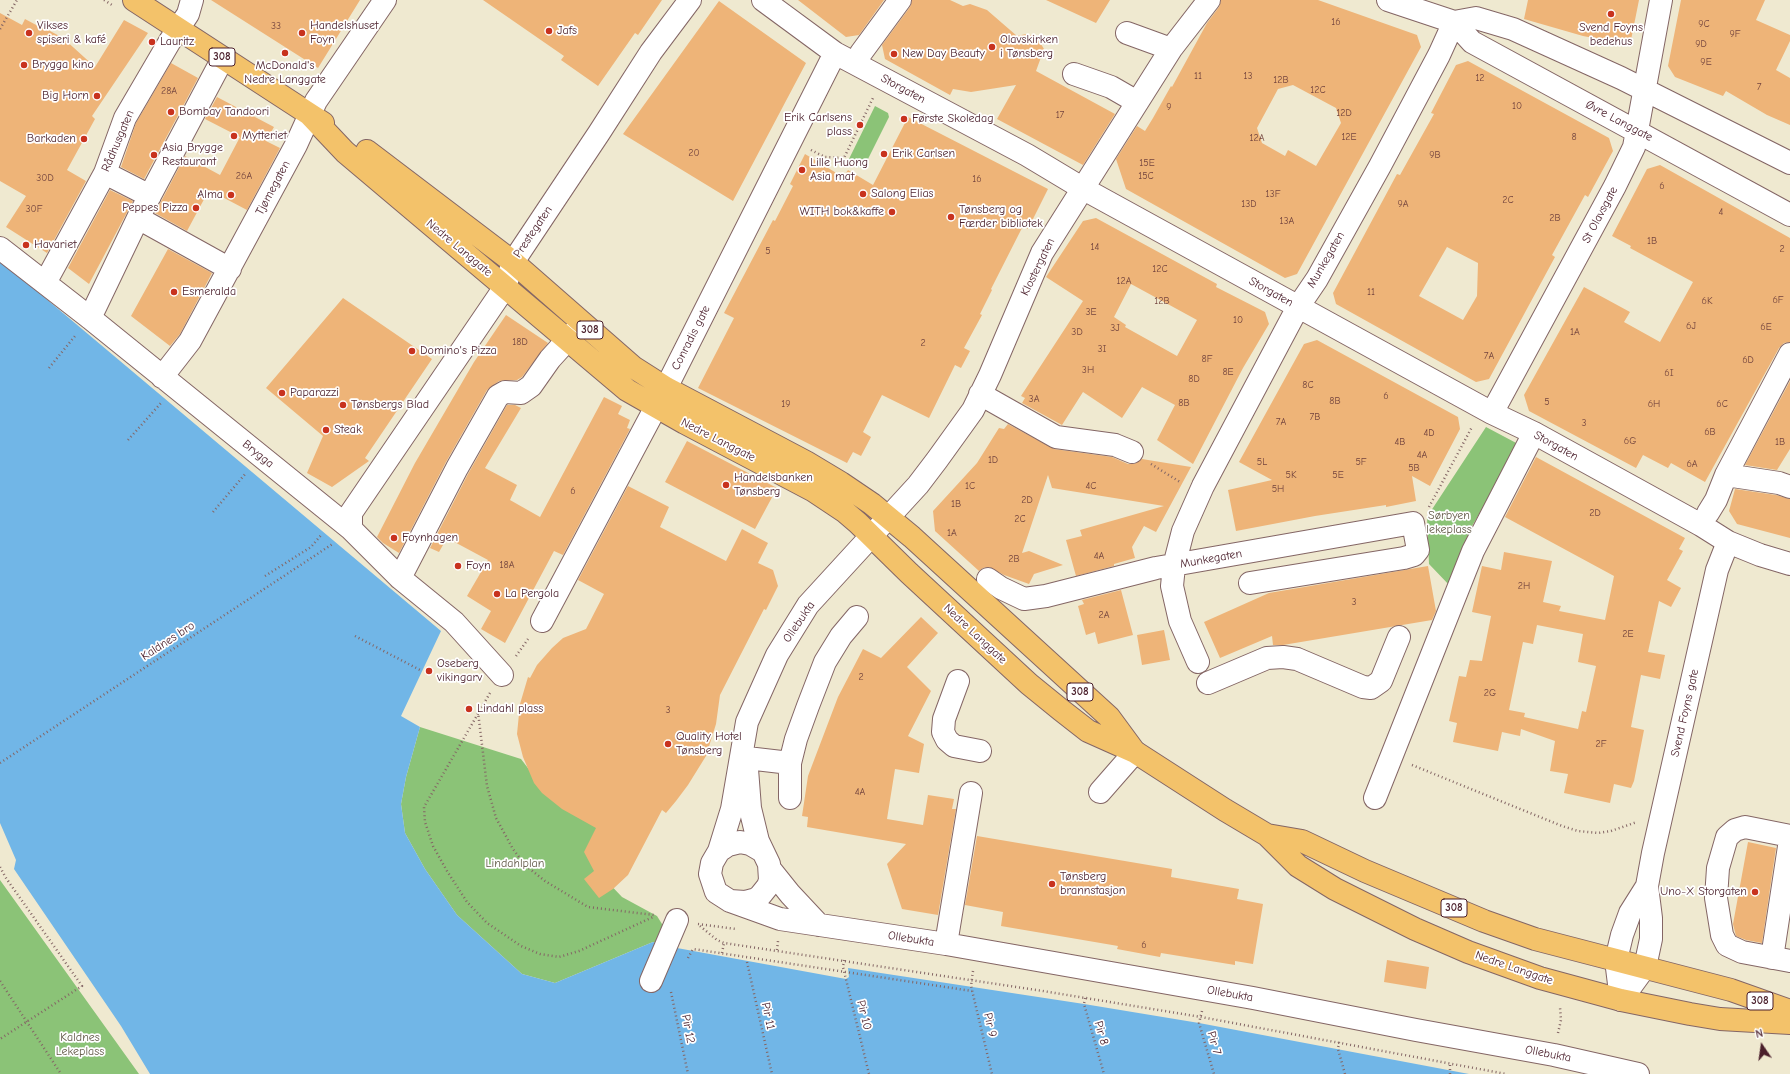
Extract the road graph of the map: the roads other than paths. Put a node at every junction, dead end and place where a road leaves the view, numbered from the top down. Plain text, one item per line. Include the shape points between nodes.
1 (134, 0) edge
2 (192, 0) edge
3 (385, 0) edge
4 (690, 0) edge
5 (763, 0) edge
6 (900, 0) edge
7 (1209, 0) edge
8 (1388, 0) edge
9 (1660, 0) edge
10 (1454, 22) junction
11 (179, 28) junction
12 (1127, 33) dead end
13 (1171, 49) junction
14 (835, 53) junction
15 (223, 58) junction
16 (856, 64) junction
17 (1074, 74) dead end
18 (1644, 89) junction
19 (1137, 102) junction
20 (310, 115) junction
21 (1637, 131) junction
22 (1790, 163) edge
23 (105, 173) junction
24 (1082, 188) junction
25 (150, 196) junction
26 (1790, 215) edge
27 (138, 218) junction
28 (0, 248) edge
29 (512, 262) junction
30 (230, 269) junction
31 (45, 283) junction
32 (505, 286) junction
33 (1298, 307) junction
34 (582, 323) junction
35 (84, 325) junction
36 (567, 340) junction
37 (1790, 354) edge
38 (162, 377) junction
39 (666, 388) junction
40 (980, 394) junction
41 (655, 406) junction
42 (1492, 413) junction
43 (1534, 433) junction
44 (1132, 452) road end
45 (1726, 475) junction
46 (1786, 479) edge
47 (1708, 513) dead end
48 (887, 518) junction
49 (345, 534) junction
50 (872, 536) junction
51 (1728, 542) junction
52 (1790, 564) edge
53 (1174, 566) junction
54 (400, 578) junction
55 (988, 579) dead end
56 (1250, 583) dead end
57 (857, 617) dead end
58 (542, 621) road end
59 (1399, 637) dead end
60 (1198, 662) dead end
61 (502, 675) road end
62 (958, 681) dead end
63 (1208, 683) dead end
64 (747, 722) junction
65 (980, 752) dead end
66 (1135, 752) junction
67 (747, 758) junction
68 (790, 763) junction
69 (1100, 792) dead end
70 (972, 793) dead end
71 (790, 798) dead end
72 (1375, 798) dead end
73 (1268, 835) junction
74 (1790, 836) edge
75 (1790, 840) edge
76 (719, 851) junction
77 (766, 860) junction
78 (1647, 886) junction
79 (730, 902) junction
80 (677, 920) road end
81 (819, 925) junction
82 (946, 944) junction
83 (1781, 959) edge
84 (1616, 960) junction
85 (1645, 967) junction
86 (661, 984) road end
87 (1621, 1000) junction
88 (1790, 1011) edge
89 (1790, 1023) edge
90 (1638, 1074) edge

1 - 11 main road, Nedre Langgate / 308
2 - 11 street, Rådhusgaten via 188,14
3 - 20 street, Tjømegaten via 316,101
4 - 29 street, Prestegaten via 650,52
5 - 14 street, Storgaten
6 - 16 street via 861,53
7 - 13 street, Klostergaten
8 - 10 street, Øvre Langgate
9 - 18 street, St Olavsgate
10 - 18 street, Øvre Langgate via 1476,18 1513,29
10 - 21 street, Øvre Langgate via 1472,42
10 - 33 street, Munkegaten via 1380,166
11 - 15 main road, Nedre Langgate / 308
11 - 23 street, Rådhusgaten via 125,118
12 - 13 street
13 - 19 street, Klostergaten
14 - 16 street, Storgaten
14 - 39 street, Conradis gate
15 - 20 main road, Nedre Langgate / 308
15 - 25 street
16 - 24 street, Storgaten via 1027,155
17 - 19 street via 1110,87
18 - 21 street, St Olavsgate
18 - 22 street, Øvre Langgate
19 - 24 street, Klostergaten
20 - 29 main road, Nedre Langgate / 308 via 352,140
20 - 30 street, Tjømegaten
20 - 32 main road, Nedre Langgate / 308 via 345,152
21 - 26 street, Øvre Langgate
21 - 42 street, St Olavsgate via 1634,147 1615,186
23 - 25 street
23 - 31 street, Rådhusgaten
24 - 33 street, Storgaten
24 - 40 street, Klostergaten via 1042,253
25 - 27 street
27 - 30 street
27 - 35 street
28 - 31 street, Brygga
29 - 32 street, Prestegaten
29 - 34 main road, Nedre Langgate / 308
30 - 38 street, Tjømegaten via 190,341
31 - 35 street, Brygga
32 - 36 main road, Nedre Langgate / 308
32 - 49 street, Prestegaten via 351,513
33 - 42 street, Storgaten
33 - 53 street, Munkegaten via 1200,494 1183,531
34 - 36 street
34 - 39 main road, Nedre Langgate / 308 via 633,367
35 - 38 street, Brygga
36 - 41 main road, Nedre Langgate / 308 via 626,390
36 - 54 street via 531,386 521,393 505,392 498,396
37 - 45 street
38 - 49 street, Brygga
39 - 41 street, Conradis gate
39 - 48 main road, Nedre Langgate / 308 via 829,476 872,504
40 - 44 street via 1056,437 1115,445
40 - 48 street, Klostergaten via 972,410 937,460
41 - 50 main road, Nedre Langgate / 308 via 814,491 844,511
41 - 58 street, Conradis gate
42 - 43 street, Storgaten
43 - 51 street, Storgaten
43 - 72 street via 1473,551
45 - 46 street
45 - 47 street
48 - 50 street, Klostergaten
48 - 66 main road, Nedre Langgate / 308 via 912,537 1109,717
49 - 54 street, Brygga
50 - 64 street, Ollebukta via 808,605 777,655
50 - 66 main road, Nedre Langgate / 308 via 1028,684 1088,731
51 - 52 street, Storgaten
51 - 78 street, Svend Foyns gate via 1717,570
53 - 55 street, Munkegaten via 1024,599
53 - 56 street, Munkegaten via 1413,523 1418,550 1414,555
53 - 60 street, Munkegaten via 1172,586 1180,621
54 - 61 street, Brygga via 454,622
57 - 68 street via 841,636 825,662
59 - 63 street via 1381,682 1371,688 1297,659 1283,657 1267,658
62 - 65 street via 944,719 943,732 954,746
64 - 67 street, Ollebukta
64 - 76 street, Ollebukta via 732,809
66 - 69 street
66 - 73 main road, Nedre Langgate / 308
67 - 68 street
67 - 77 street, Ollebukta via 750,808
68 - 71 street
70 - 82 street
73 - 84 main road, Nedre Langgate / 308 via 1302,842 1372,874 1534,940
73 - 87 main road, Nedre Langgate / 308 via 1298,866 1394,920 1507,967
74 - 83 street via 1745,827 1735,830 1727,837 1718,868 1716,898 1722,935 1727,945 1742,952
75 - 83 street
76 - 77 street, Ollebukta via 740,842 750,844
76 - 79 street, Ollebukta via 712,863 711,880 716,892
77 - 79 street, Ollebukta via 768,886 760,896 745,902
77 - 81 street, Ollebukta via 790,894
78 - 84 street, Svend Foyns gate via 1630,913
78 - 85 street, Svend Foyns gate via 1651,939
79 - 81 street, Ollebukta via 780,919
80 - 86 street
81 - 82 street, Ollebukta
82 - 90 street, Ollebukta via 1254,998 1554,1055
84 - 85 main road, Nedre Langgate / 308
84 - 87 street, Svend Foyns gate
85 - 87 street, Svend Foyns gate
85 - 88 main road, Nedre Langgate / 308 via 1731,990
87 - 89 main road, Nedre Langgate / 308 via 1720,1019

